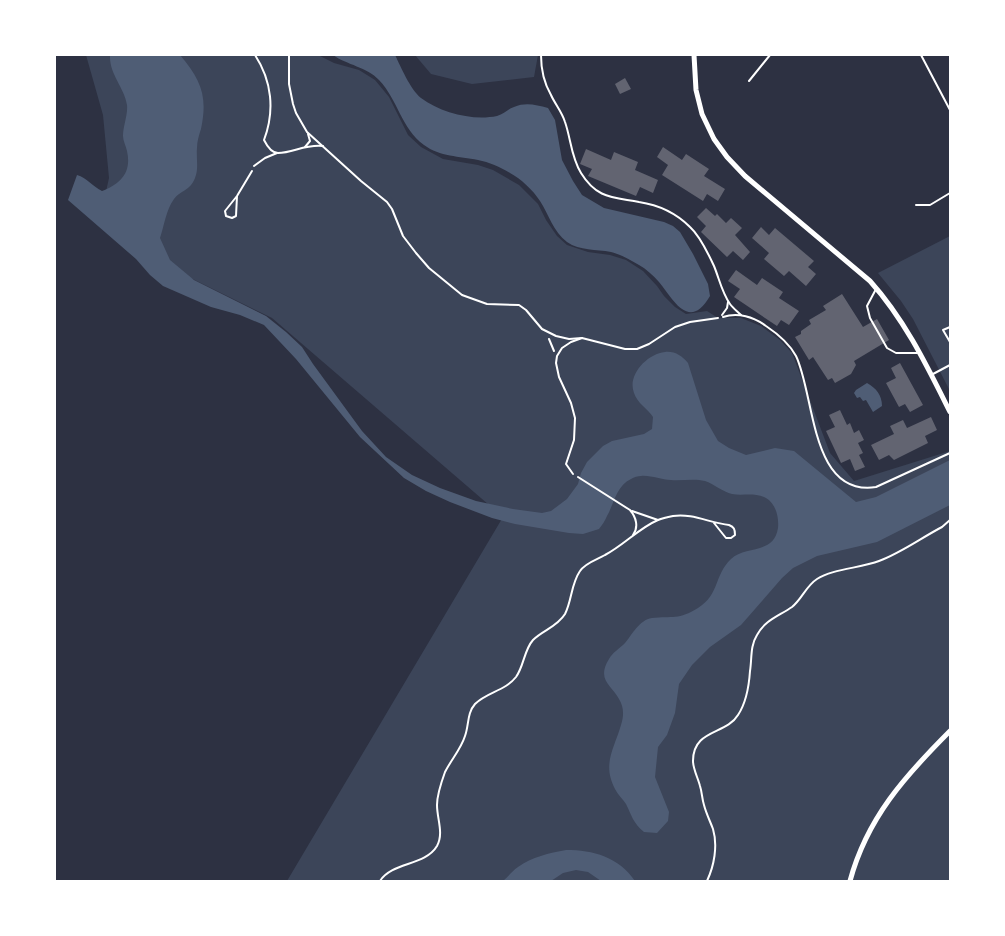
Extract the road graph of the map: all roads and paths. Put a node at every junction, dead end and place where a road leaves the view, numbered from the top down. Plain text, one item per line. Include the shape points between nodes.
1 (255, 55) edge
2 (289, 55) edge
3 (541, 55) edge
4 (694, 55) edge
5 (770, 55) edge
6 (921, 55) edge
7 (749, 81) dead end
8 (950, 110) edge
9 (307, 132) junction
10 (323, 146) junction
11 (305, 147) junction
12 (277, 153) junction
13 (254, 166) joint
14 (950, 193) edge
15 (238, 196) junction
16 (916, 205) dead end
17 (876, 288) junction
18 (728, 300) junction
19 (741, 315) junction
20 (718, 318) junction
21 (950, 327) edge
22 (542, 329) junction
23 (582, 338) junction
24 (950, 342) edge
25 (919, 353) junction
26 (556, 363) junction
27 (950, 365) edge
28 (931, 375) junction
29 (950, 412) edge
30 (950, 453) edge
31 (573, 474) joint
32 (630, 510) junction
33 (658, 520) junction
34 (950, 520) edge
35 (714, 523) junction
36 (632, 537) junction
37 (950, 731) edge
38 (380, 881) edge
39 (707, 881) edge
40 (850, 881) edge

1 - 12 lane via 264,68 271,96 264,140 269,149
2 - 9 lane via 293,104
3 - 18 path via 546,84 565,122 572,155 580,172 604,195 661,207 679,216 692,228 702,245
4 - 17 street via 696,90 702,114 727,156 745,176
5 - 7 lane
6 - 8 lane
9 - 10 lane
9 - 11 lane via 310,141
10 - 11 lane
10 - 22 lane via 388,202 403,236 449,286 462,296 487,304 519,305
11 - 12 lane
12 - 13 lane
13 - 15 path
14 - 16 lane via 930,205
15 - 15 path via 236,216 226,216 225,211
17 - 25 street via 905,326
17 - 25 lane via 867,306 868,312 887,348 896,353
18 - 19 path
18 - 20 path via 727,308
19 - 20 path
19 - 30 path via 762,323 789,345 802,370 816,435 834,472 843,481 865,488 876,487
20 - 23 lane via 676,327 637,349
21 - 24 lane via 943,330
22 - 23 lane via 569,339
22 - 26 path via 553,348
23 - 26 lane via 562,348
25 - 28 street
26 - 31 lane via 575,418 574,440 566,464
27 - 28 lane
28 - 29 street
31 - 32 path
32 - 33 path
32 - 36 path via 636,524
33 - 35 path via 690,516
33 - 36 path
34 - 39 path via 878,562 818,578 792,607 763,625 752,644 750,673 743,706 737,717 706,735 695,749 693,761 715,842
35 - 35 path via 726,538 734,535 733,527
36 - 38 path via 580,569 561,620 533,640 514,680 474,706 468,717 465,737 450,761 439,790 440,836 436,847
37 - 40 street via 888,799 869,833

